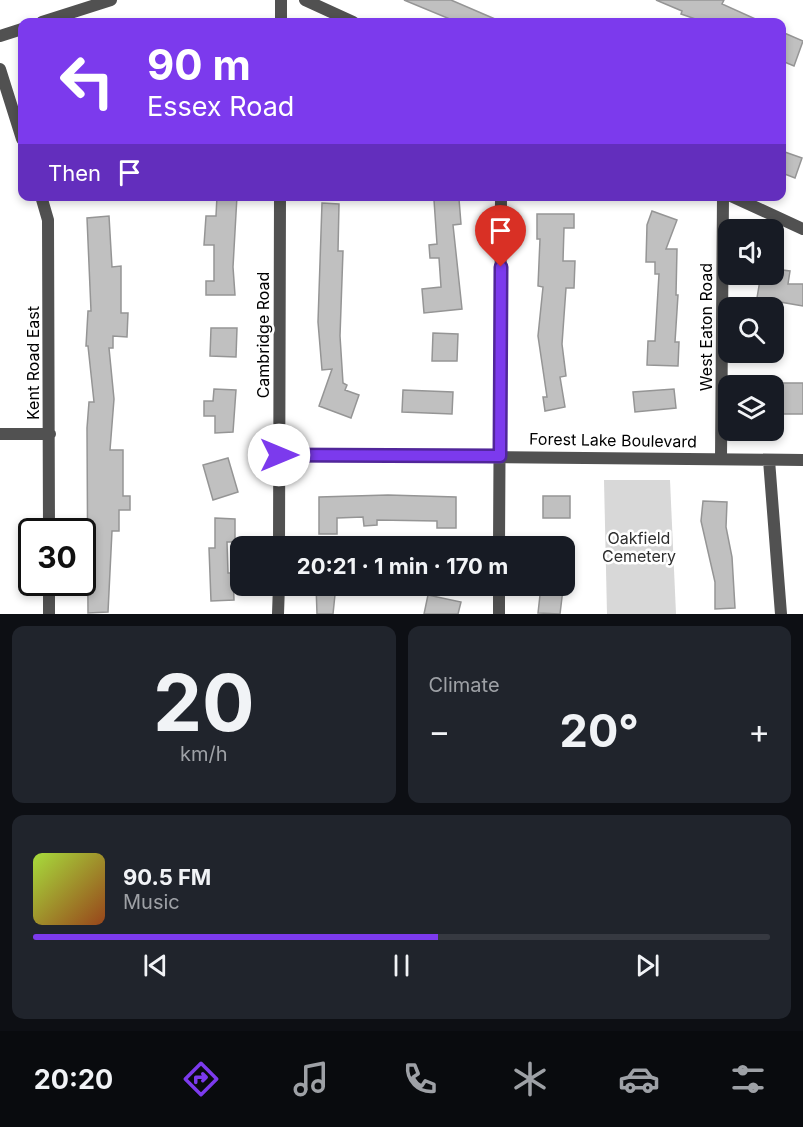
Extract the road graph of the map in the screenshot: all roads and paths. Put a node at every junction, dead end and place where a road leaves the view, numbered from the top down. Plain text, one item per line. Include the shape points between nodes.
1 (111, 0) edge
2 (281, 0) edge
3 (305, 0) edge
4 (55, 18) edge
5 (281, 18) edge
6 (344, 18) edge
7 (18, 30) edge
8 (0, 36) edge
9 (0, 69) edge
10 (18, 126) edge
11 (42, 201) edge
12 (280, 201) edge
13 (501, 201) edge
14 (723, 201) edge
15 (742, 201) edge
16 (803, 229) edge
17 (0, 434) edge
18 (50, 434) junction
19 (279, 455) junction
20 (500, 456) junction
21 (721, 458) junction
22 (769, 460) junction
23 (803, 460) edge
24 (49, 518) edge
25 (279, 536) edge
26 (500, 536) edge
27 (49, 596) edge
28 (279, 596) edge
29 (499, 596) edge
30 (49, 614) edge
31 (278, 614) edge
32 (499, 614) edge
33 (781, 614) edge

1 - 4 street
2 - 5 street
3 - 6 street
7 - 8 street
9 - 10 street
11 - 18 street, Kent Road East via 48,220
12 - 19 street, Cambridge Road
13 - 20 street
14 - 21 street, West Eaton Road
15 - 16 street
17 - 18 street
18 - 24 street, Kent Road East
19 - 20 street, Forest Lake Boulevard
19 - 25 street, Cambridge Road
20 - 21 street, Forest Lake Boulevard
20 - 26 street
21 - 22 street, Forest Lake Boulevard
22 - 23 street, Forest Lake Boulevard
22 - 33 street
27 - 30 street
28 - 31 street
29 - 32 street

